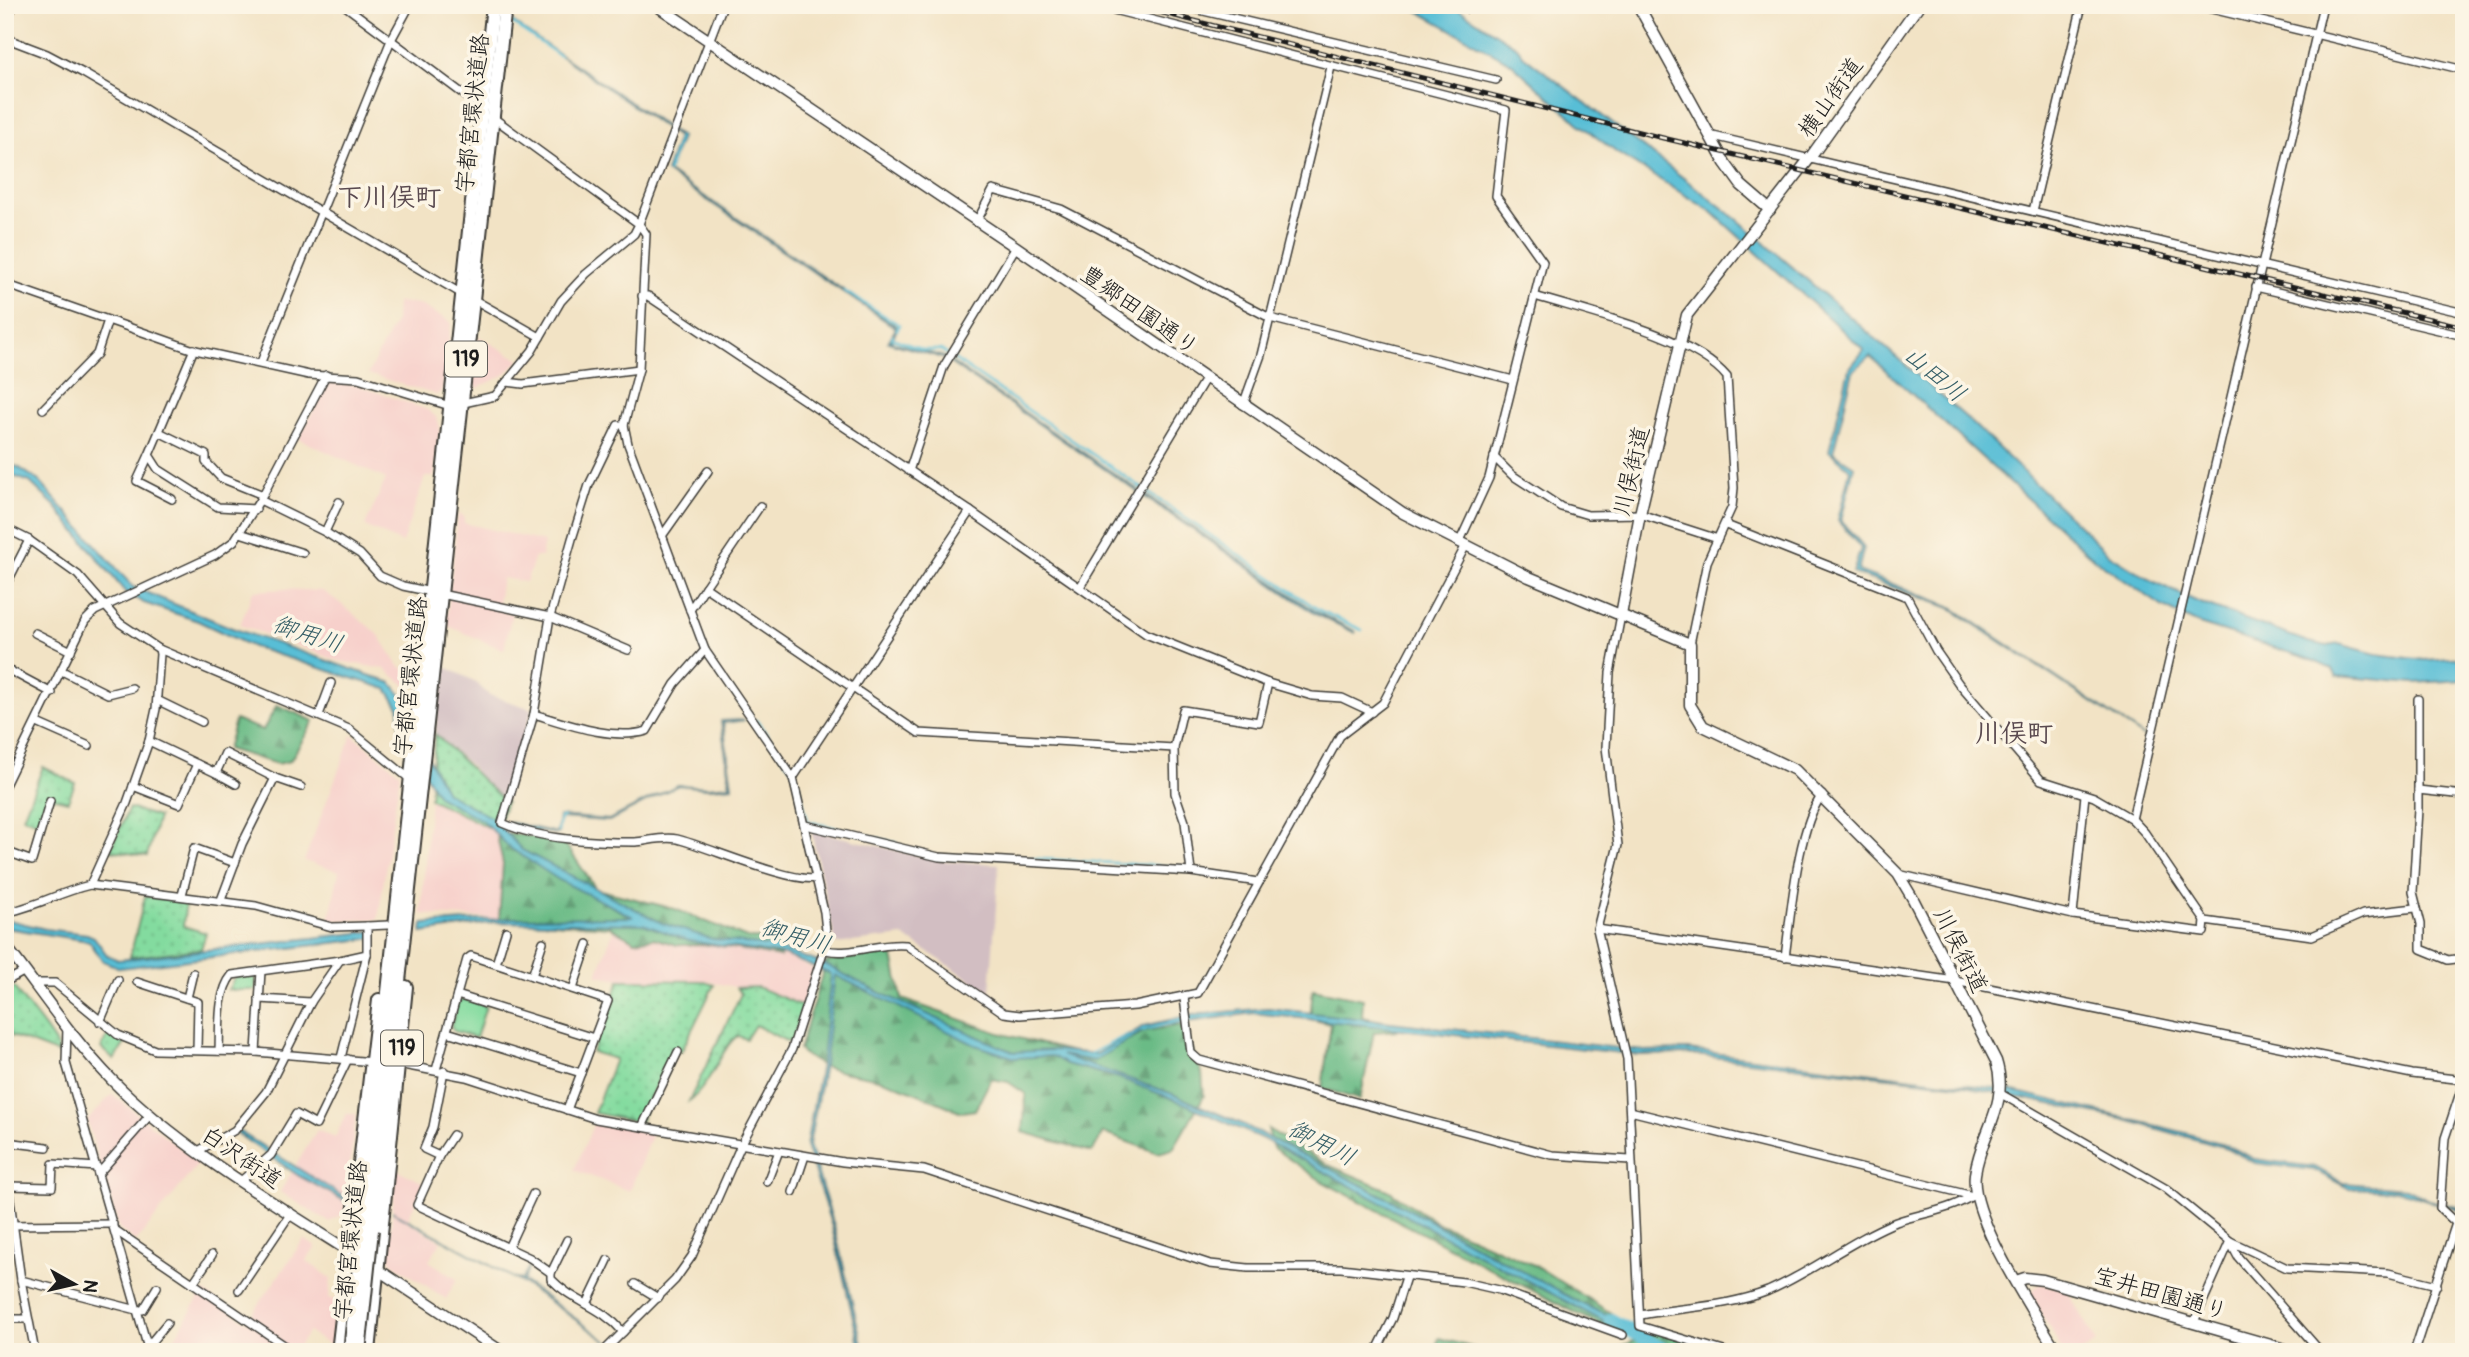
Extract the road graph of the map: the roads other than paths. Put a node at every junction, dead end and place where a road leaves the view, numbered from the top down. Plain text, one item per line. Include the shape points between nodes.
1 (14, 5) edge
2 (344, 5) edge
3 (410, 5) edge
4 (493, 5) edge
5 (505, 5) edge
6 (656, 5) edge
7 (723, 5) edge
8 (1094, 5) edge
9 (1178, 5) edge
10 (1638, 5) edge
11 (1919, 5) edge
12 (2082, 5) edge
13 (2195, 5) edge
14 (2323, 5) edge
15 (5, 21) edge
16 (2316, 35) junction
17 (5, 38) edge
18 (391, 40) junction
19 (709, 40) junction
20 (1331, 67) junction
21 (2464, 70) edge
22 (1496, 80) dead end
23 (487, 113) junction
24 (1709, 135) junction
25 (1810, 158) junction
26 (1770, 210) junction
27 (2033, 211) junction
28 (323, 213) junction
29 (977, 221) junction
30 (639, 224) junction
31 (1016, 247) junction
32 (2262, 264) junction
33 (5, 284) edge
34 (2256, 287) junction
35 (468, 296) junction
36 (642, 296) junction
37 (1535, 296) junction
38 (2464, 313) edge
39 (1270, 318) junction
40 (108, 320) junction
41 (2464, 336) edge
42 (540, 337) junction
43 (1680, 344) junction
44 (194, 349) junction
45 (261, 362) junction
46 (639, 369) junction
47 (326, 375) junction
48 (1205, 379) junction
49 (1513, 380) junction
50 (507, 382) junction
51 (456, 405) junction
52 (1243, 405) junction
53 (43, 409) dead end
54 (624, 425) junction
55 (159, 432) junction
56 (149, 455) junction
57 (1494, 457) junction
58 (708, 471) dead end
59 (909, 471) junction
60 (261, 498) junction
61 (172, 499) dead end
62 (339, 502) dead end
63 (760, 506) dead end
64 (256, 509) junction
65 (970, 511) junction
66 (1640, 513) junction
67 (1726, 525) junction
68 (5, 528) edge
69 (326, 532) junction
70 (240, 533) junction
71 (662, 536) junction
72 (1718, 539) junction
73 (29, 540) junction
74 (1462, 545) junction
75 (303, 553) dead end
76 (5, 587) edge
77 (705, 587) junction
78 (1080, 587) junction
79 (435, 594) junction
80 (107, 606) junction
81 (690, 610) junction
82 (1621, 615) junction
83 (550, 617) junction
84 (35, 633) dead end
85 (1690, 643) junction
86 (159, 649) junction
87 (628, 650) dead end
88 (705, 650) junction
89 (71, 651) junction
90 (5, 668) edge
91 (62, 671) junction
92 (331, 683) dead end
93 (1268, 683) junction
94 (132, 688) dead end
95 (853, 688) junction
96 (52, 693) junction
97 (2417, 698) dead end
98 (157, 700) junction
99 (1371, 712) junction
100 (534, 714) junction
101 (319, 715) junction
102 (202, 722) dead end
103 (37, 723) junction
104 (149, 741) junction
105 (89, 746) dead end
106 (1174, 748) junction
107 (197, 764) junction
108 (215, 774) junction
109 (275, 778) junction
110 (793, 778) junction
111 (415, 780) junction
112 (6, 781) edge
113 (236, 784) dead end
114 (132, 786) junction
115 (302, 787) dead end
116 (2418, 790) junction
117 (1822, 795) junction
118 (2085, 795) junction
119 (2464, 795) edge
120 (50, 801) dead end
121 (2132, 819) junction
122 (805, 825) junction
123 (415, 826) junction
124 (5, 852) edge
125 (235, 863) junction
126 (1191, 872) junction
127 (1898, 874) junction
128 (816, 878) junction
129 (1258, 882) junction
130 (90, 885) junction
131 (398, 894) junction
132 (182, 895) junction
133 (220, 900) junction
134 (2415, 908) junction
135 (5, 913) edge
136 (2073, 915) junction
137 (2205, 921) junction
138 (388, 925) junction
139 (367, 928) junction
140 (1597, 929) junction
141 (506, 931) dead end
142 (543, 942) dead end
143 (588, 944) dead end
144 (5, 945) edge
145 (826, 950) junction
146 (367, 954) junction
147 (1785, 957) junction
148 (2464, 958) edge
149 (340, 960) junction
150 (496, 964) junction
151 (25, 971) junction
152 (261, 971) junction
153 (193, 973) dead end
154 (532, 976) junction
155 (118, 979) dead end
156 (1955, 981) junction
157 (5, 982) edge
158 (137, 982) dead end
159 (34, 984) junction
160 (573, 989) junction
161 (457, 995) junction
162 (187, 998) junction
163 (1184, 998) junction
164 (259, 999) junction
165 (312, 1002) junction
166 (100, 1022) junction
167 (67, 1027) junction
168 (447, 1032) junction
169 (594, 1038) junction
170 (197, 1049) junction
171 (219, 1051) junction
172 (256, 1052) junction
173 (678, 1052) dead end
174 (286, 1054) junction
175 (345, 1058) junction
176 (5, 1061) edge
177 (373, 1062) junction
178 (397, 1064) junction
179 (440, 1071) junction
180 (581, 1073) junction
181 (2464, 1080) edge
182 (2001, 1094) junction
183 (567, 1110) junction
184 (1630, 1111) junction
185 (150, 1115) junction
186 (642, 1127) junction
187 (453, 1135) dead end
188 (6, 1142) edge
189 (741, 1145) junction
190 (47, 1147) dead end
191 (198, 1151) junction
192 (779, 1151) junction
193 (439, 1156) junction
194 (805, 1156) junction
195 (1630, 1160) junction
196 (98, 1170) junction
197 (242, 1180) junction
198 (767, 1182) dead end
199 (8, 1186) junction
200 (793, 1192) dead end
201 (533, 1194) dead end
202 (1973, 1196) junction
203 (291, 1213) junction
204 (2460, 1224) edge
205 (5, 1225) edge
206 (15, 1226) junction
207 (113, 1227) junction
208 (367, 1229) junction
209 (568, 1240) dead end
210 (2230, 1241) junction
211 (508, 1248) junction
212 (350, 1252) junction
213 (212, 1255) dead end
214 (608, 1260) dead end
215 (379, 1270) junction
216 (551, 1273) junction
217 (1406, 1277) junction
218 (21, 1280) junction
219 (2016, 1281) junction
220 (193, 1283) junction
221 (635, 1284) dead end
222 (2437, 1285) junction
223 (157, 1287) dead end
224 (239, 1290) dead end
225 (658, 1298) junction
226 (587, 1304) junction
227 (137, 1310) junction
228 (1641, 1315) junction
229 (5, 1319) edge
230 (28, 1319) junction
231 (2194, 1322) junction
232 (166, 1323) dead end
233 (623, 1332) junction
234 (1623, 1335) dead end
235 (149, 1349) edge
236 (35, 1352) edge
237 (295, 1352) edge
238 (338, 1352) edge
239 (350, 1352) edge
240 (359, 1352) edge
241 (369, 1352) edge
242 (502, 1352) edge
243 (603, 1352) edge
244 (1376, 1352) edge
245 (1727, 1352) edge
246 (2057, 1352) edge
247 (2295, 1352) edge
248 (2322, 1352) edge
249 (2414, 1352) edge

1 - 15 street
2 - 18 street
3 - 18 street
4 - 23 highway, 宇都宮環状道路 / 119
5 - 23 highway, 宇都宮環状道路 / 119
6 - 19 main road, 豊郷田園通り
7 - 19 street
8 - 20 street
9 - 22 street
10 - 24 main road
11 - 25 main road, 横山街道
12 - 27 street
13 - 16 street
14 - 16 street
16 - 21 street
16 - 32 street
17 - 28 street via 83,73
18 - 23 street
18 - 28 street
19 - 29 main road, 豊郷田園通り
19 - 30 street
20 - 37 street via 1507,110 1496,197 1543,262
20 - 39 street
23 - 30 street
23 - 35 highway, 宇都宮環状道路 / 119
24 - 25 street
24 - 26 main road via 1732,174
25 - 26 main road, 横山街道
25 - 27 street
26 - 43 main road, 川俣街道 via 1687,315
27 - 32 street
28 - 35 street
28 - 45 street
29 - 31 main road, 豊郷田園通り
29 - 39 street via 993,190 1061,209
30 - 36 street via 646,234
30 - 42 street via 634,234 561,301
31 - 48 main road, 豊郷田園通り
31 - 59 street via 944,366
32 - 34 street
32 - 38 street
33 - 40 street
34 - 41 street
34 - 121 street
35 - 42 street
35 - 51 highway, 宇都宮環状道路 / 119
36 - 46 street
36 - 59 street
37 - 43 street
37 - 49 street
39 - 49 street
39 - 52 street
40 - 44 street
40 - 53 street via 97,354
42 - 50 street
43 - 66 main road, 川俣街道
43 - 67 street, 川俣街道 via 1727,377 1734,488
44 - 45 street
44 - 55 street
45 - 47 street
46 - 50 street via 523,384
46 - 54 street
47 - 51 street via 358,378
47 - 60 street
48 - 52 main road, 豊郷田園通り
48 - 78 street
49 - 57 street
50 - 51 street via 486,400
51 - 79 highway, 宇都宮環状道路 / 119
52 - 74 main road, 豊郷田園通り via 1357,483
54 - 71 street
54 - 83 street via 618,425 589,485
55 - 56 street
55 - 60 street via 206,455 206,462 221,478
56 - 61 street via 137,481
56 - 64 street via 159,469 218,507
57 - 66 street via 1511,475 1561,507 1610,517
57 - 74 street
58 - 71 street
59 - 65 street
60 - 64 street
60 - 69 street
62 - 69 street
63 - 77 street
64 - 70 street
65 - 78 street
65 - 95 street
66 - 72 street
66 - 82 main road, 川俣街道
67 - 72 street, 川俣街道
67 - 118 street via 1907,597 1959,684 2041,780
68 - 73 street
69 - 79 street via 360,554 380,576
70 - 75 street
70 - 80 street via 215,555
71 - 81 street
72 - 85 street, 川俣街道 via 1701,581
73 - 76 street
73 - 80 street via 78,575
74 - 82 main road, 豊郷田園通り
74 - 99 street via 1383,703
77 - 81 street
77 - 95 street
78 - 93 street via 1146,634
79 - 83 street
79 - 111 highway, 宇都宮環状道路 / 119
80 - 86 street via 120,623
80 - 89 street via 85,621
81 - 88 street
82 - 85 main road
82 - 140 street via 1610,673 1606,747 1618,845
83 - 87 street
83 - 100 street
84 - 89 street
85 - 117 main road, 川俣街道 via 1690,705 1703,726 1784,763
86 - 98 street
86 - 101 street
88 - 100 street via 675,684 647,731 635,734 577,727
88 - 110 street
89 - 91 street
90 - 96 street
91 - 94 street via 108,694
91 - 96 street
92 - 101 street
93 - 99 street via 1312,696 1342,698
93 - 106 street via 1259,722 1183,710
95 - 106 street via 919,733
95 - 110 street
96 - 103 street
97 - 116 street
98 - 102 street
98 - 104 street
99 - 129 street via 1340,736
100 - 128 street via 502,823 518,830 593,840 675,838 750,863
101 - 111 street via 349,729
103 - 105 street
103 - 112 street
104 - 107 street
104 - 114 street
106 - 126 street via 1175,793 1185,822
107 - 108 street
107 - 114 street via 179,804
108 - 109 street via 225,753
108 - 113 street
109 - 115 street
109 - 125 street
110 - 122 street
111 - 123 highway, 宇都宮環状道路 / 119
111 - 131 highway, 宇都宮環状道路 / 119
114 - 130 street
116 - 119 street
116 - 134 street
117 - 127 main road, 川俣街道
117 - 147 street via 1799,862
118 - 121 street
118 - 136 street
120 - 124 street via 32,861
121 - 137 street
122 - 126 street via 939,857
122 - 128 street
123 - 178 highway, 119
123 - 208 highway, 宇都宮環状道路 / 119
125 - 132 street via 194,848
125 - 133 street
126 - 129 street
127 - 136 street
127 - 156 main road, 川俣街道
128 - 145 street
129 - 163 street via 1198,993
130 - 132 street
130 - 135 street
131 - 138 highway, 119 via 392,895
131 - 208 highway, 宇都宮環状道路 / 119
132 - 133 street
133 - 139 street via 332,927
134 - 137 street via 2363,914 2312,936
134 - 148 street via 2421,924 2421,949 2448,960
136 - 137 street via 2204,932
138 - 139 street
138 - 177 highway, 119
139 - 146 street
140 - 147 street
140 - 184 street via 1627,1059
141 - 150 street
142 - 154 street
143 - 160 street
144 - 151 main road, 白沢街道
145 - 163 street via 906,945 1004,1013 1135,1006
145 - 189 street via 792,1049
146 - 149 street
146 - 175 street
147 - 156 street
149 - 152 street
149 - 165 street
150 - 154 street
150 - 161 street via 471,956 467,959
151 - 157 street
151 - 159 main road, 白沢街道
152 - 164 street
152 - 171 street via 232,975 227,981
153 - 162 street
154 - 160 street
155 - 166 street
156 - 181 street
156 - 182 main road, 川俣街道 via 1996,1061
158 - 162 street
159 - 166 street via 55,983
159 - 167 main road, 白沢街道
160 - 169 street via 608,1001
161 - 168 street
161 - 169 street
162 - 170 street via 198,1002
163 - 195 street via 1191,1053 1199,1060 1552,1154
164 - 165 street
164 - 172 street
165 - 174 street
166 - 170 street via 155,1051
167 - 185 main road, 白沢街道 via 111,1079
167 - 196 street via 66,1063
168 - 179 street
168 - 180 street
169 - 180 street
170 - 171 street
171 - 172 street
172 - 174 street
173 - 186 street
174 - 175 street
174 - 191 street via 267,1092 235,1130
175 - 177 street
175 - 197 street via 316,1125 296,1114 271,1155
176 - 188 street
177 - 212 highway, 119
178 - 179 street
178 - 215 highway, 119
179 - 183 street
179 - 193 street via 433,1127 424,1149
180 - 183 street
181 - 204 street via 2445,1138 2440,1208
182 - 202 main road, 川俣街道 via 1975,1172
182 - 210 street via 2165,1188
183 - 186 street
184 - 195 street
184 - 202 street
185 - 191 main road, 白沢街道
185 - 196 street
186 - 189 street
187 - 193 street
188 - 190 street
188 - 199 street
189 - 192 street
189 - 225 street via 692,1256
191 - 197 main road, 白沢街道
192 - 194 street
192 - 198 street
193 - 211 street via 417,1205
194 - 200 street
194 - 217 street via 924,1170 1210,1264 1341,1268
195 - 228 street
196 - 199 street via 53,1164 52,1187
196 - 207 street
197 - 203 main road, 白沢街道
199 - 206 street
201 - 211 street
202 - 219 main road
202 - 228 street via 1863,1238 1767,1291 1725,1305
203 - 212 main road, 白沢街道
203 - 224 street
204 - 222 street
205 - 206 street
206 - 207 street
206 - 218 street
207 - 220 street
207 - 227 street
208 - 239 highway, 宇都宮環状道路 / 119, bridge
208 - 240 highway, 宇都宮環状道路 / 119, bridge
209 - 216 street
210 - 222 street via 2287,1268 2388,1273
210 - 231 street
210 - 248 street via 2238,1257
211 - 216 street
212 - 215 main road, 白沢街道
212 - 238 highway, 119
213 - 220 street
214 - 226 street
215 - 241 highway, 119
215 - 242 main road, 白沢街道
216 - 226 street via 562,1291
217 - 234 street via 1499,1290
217 - 244 street
218 - 227 street
218 - 230 street
219 - 231 main road, 宝井田園通り via 2043,1279
219 - 246 main road
220 - 237 street
221 - 225 street
222 - 249 street
223 - 227 street via 142,1310
225 - 233 street
226 - 233 street via 607,1314
227 - 235 street
228 - 245 street via 1640,1326
229 - 230 street
230 - 236 street
231 - 247 main road, 宝井田園通り
232 - 235 street
233 - 243 street

